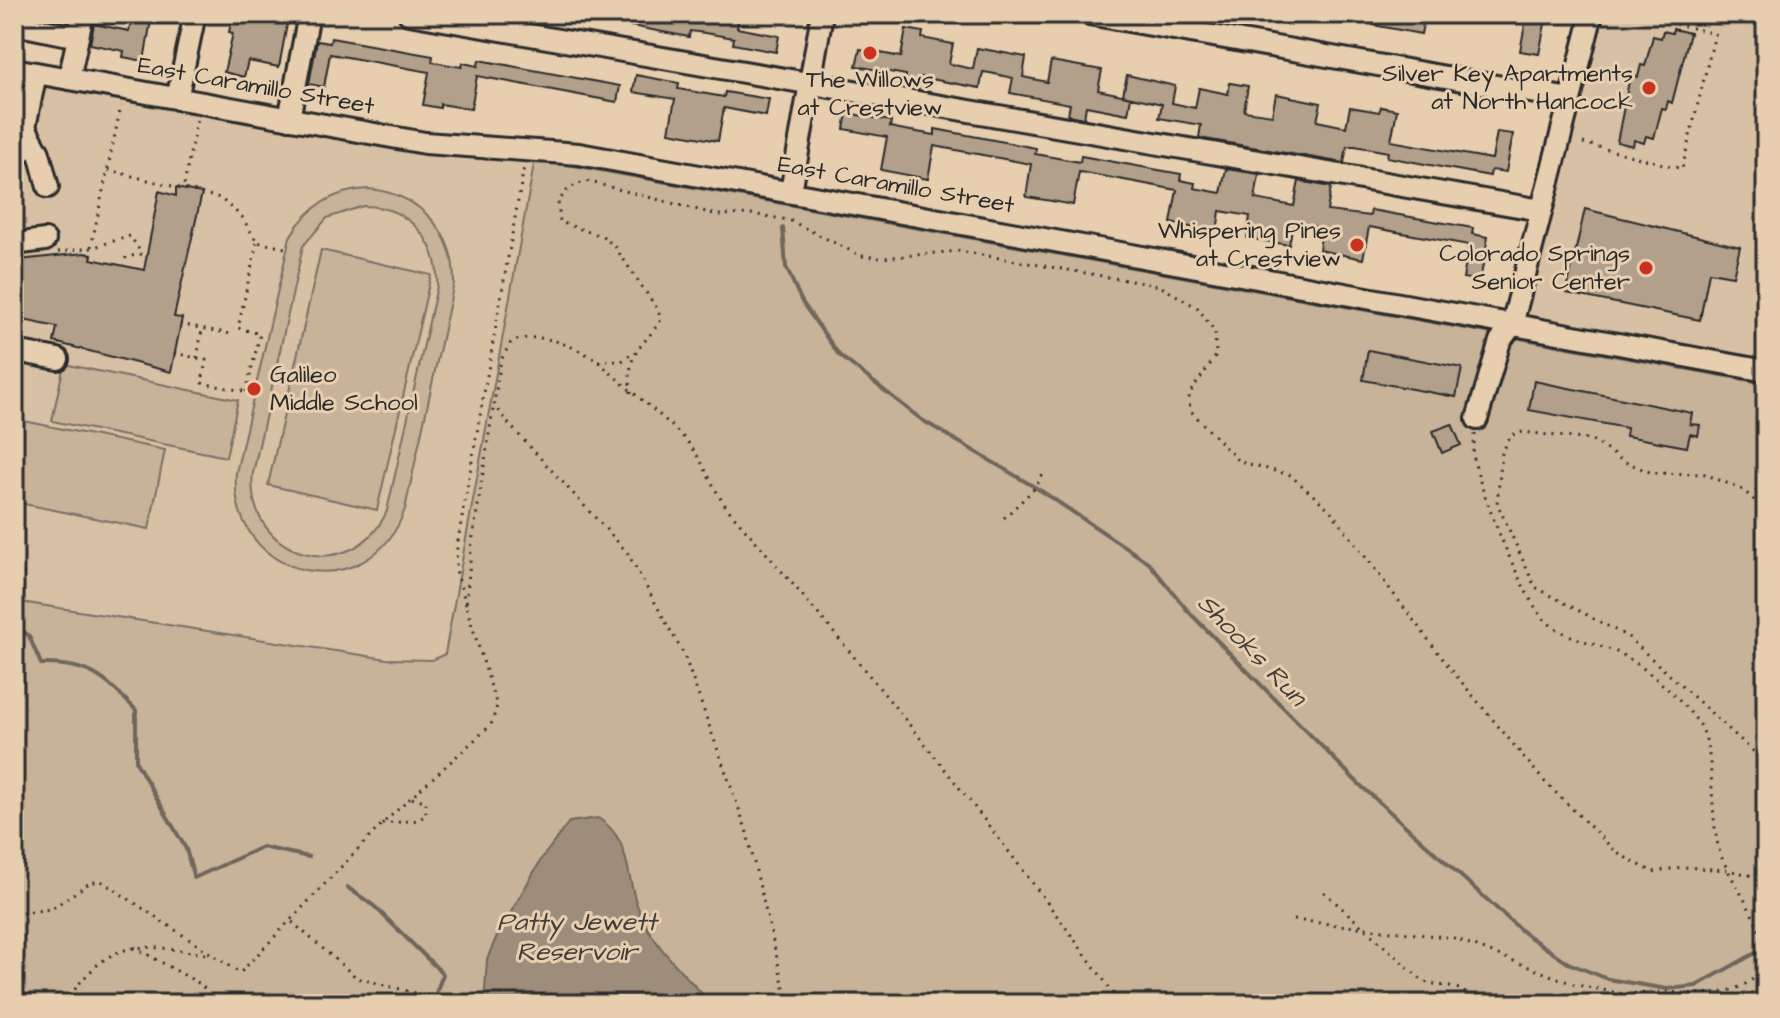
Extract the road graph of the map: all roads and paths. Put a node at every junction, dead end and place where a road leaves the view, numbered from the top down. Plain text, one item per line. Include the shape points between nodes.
1 (83, 14) edge
2 (195, 14) edge
3 (309, 14) edge
4 (409, 14) edge
5 (822, 14) edge
6 (1089, 14) edge
7 (1592, 14) edge
8 (1638, 14) edge
9 (14, 24) edge
10 (78, 37) junction
11 (14, 69) edge
12 (36, 73) junction
13 (69, 79) junction
14 (810, 82) junction
15 (177, 99) junction
16 (1570, 99) junction
17 (122, 103) dead end
18 (198, 117) dead end
19 (289, 119) junction
20 (24, 131) edge
21 (1583, 143) dead end
22 (526, 148) junction
23 (14, 159) edge
24 (108, 170) junction
25 (48, 187) dead end
26 (184, 188) junction
27 (791, 192) junction
28 (1541, 210) junction
29 (257, 242) junction
30 (14, 244) edge
31 (45, 247) joint
32 (91, 248) junction
33 (285, 248) dead end
34 (124, 266) dead end
35 (180, 324) dead end
36 (1512, 325) junction
37 (202, 328) junction
38 (231, 334) dead end
39 (634, 351) junction
40 (26, 353) dead end
41 (174, 353) dead end
42 (197, 358) junction
43 (58, 359) dead end
44 (598, 361) junction
45 (1766, 371) edge
46 (246, 392) junction
47 (253, 393) dead end
48 (631, 393) junction
49 (494, 403) junction
50 (1477, 419) joint
51 (1045, 471) dead end
52 (1766, 511) edge
53 (1004, 518) dead end
54 (466, 606) junction
55 (1766, 763) edge
56 (410, 798) junction
57 (382, 824) junction
58 (1728, 870) junction
59 (1766, 879) edge
60 (1324, 892) dead end
61 (14, 914) edge
62 (1294, 920) dead end
63 (292, 922) junction
64 (1361, 925) junction
65 (133, 947) junction
66 (1766, 952) edge
67 (213, 955) junction
68 (1626, 995) junction
69 (68, 1004) edge
70 (213, 1004) edge
71 (445, 1004) edge
72 (788, 1004) edge
73 (1121, 1004) edge
74 (1480, 1004) edge
75 (1606, 1004) edge

1 - 10 street
2 - 15 street
3 - 19 street
4 - 14 street
5 - 14 street
6 - 16 street
7 - 16 street
8 - 21 path via 1715,34 1682,169
9 - 10 street
10 - 13 street
11 - 12 street, East Caramillo Street
12 - 13 street, East Caramillo Street
12 - 20 street
13 - 15 street, East Caramillo Street
14 - 27 street
14 - 28 street
15 - 19 street, East Caramillo Street
16 - 28 street
17 - 24 path
18 - 26 path
19 - 22 street, East Caramillo Street via 425,143
20 - 23 street
20 - 25 street
22 - 27 street, East Caramillo Street
22 - 54 path via 457,546 456,570
24 - 26 path
24 - 32 path
26 - 29 path via 205,191 233,207
27 - 36 street, East Caramillo Street
28 - 36 street
29 - 33 path
29 - 46 path via 238,328 260,334
30 - 31 street
31 - 32 path
32 - 34 path via 130,236 142,254 126,257
35 - 37 path
36 - 45 street, East Caramillo Street
36 - 50 street via 1500,341
37 - 38 path
37 - 42 path
39 - 44 path via 622,361
39 - 48 path via 628,369
39 - 58 path via 661,320 658,310 615,247 604,237 560,222 556,212 569,188 586,181 718,215 789,220 861,256 959,251 1146,281 1175,293 1198,308 1215,332 1216,356 1189,394 1190,410 1238,461 1290,475 1330,510 1543,780 1617,853 1641,868
40 - 43 street
41 - 42 path
42 - 46 path via 206,360 202,383
44 - 48 path
44 - 49 path via 555,341 520,338 505,348
46 - 47 path
48 - 73 path via 681,434 705,463 729,510 803,593 1016,858
49 - 54 path
49 - 72 path via 627,552 684,655 746,829
50 - 58 path via 1473,452 1478,472 1500,533 1544,619 1634,662 1700,725 1714,827
51 - 53 path
52 - 55 path via 1743,490 1705,474 1652,473 1592,440 1535,433 1511,435 1496,482 1497,503 1535,587 1628,637
54 - 56 path via 497,706 491,725
56 - 57 path
56 - 57 path via 426,801 426,815
57 - 63 path
58 - 59 path
58 - 66 path
60 - 64 path
61 - 67 path via 51,909 91,882 103,882
62 - 64 path
63 - 67 path via 240,973
63 - 71 path via 357,978
64 - 68 path via 1454,938 1573,984
64 - 74 path via 1424,982 1460,989
65 - 67 path
65 - 69 path via 102,959
65 - 70 path via 202,985
66 - 68 path via 1759,974 1721,993
68 - 75 path

